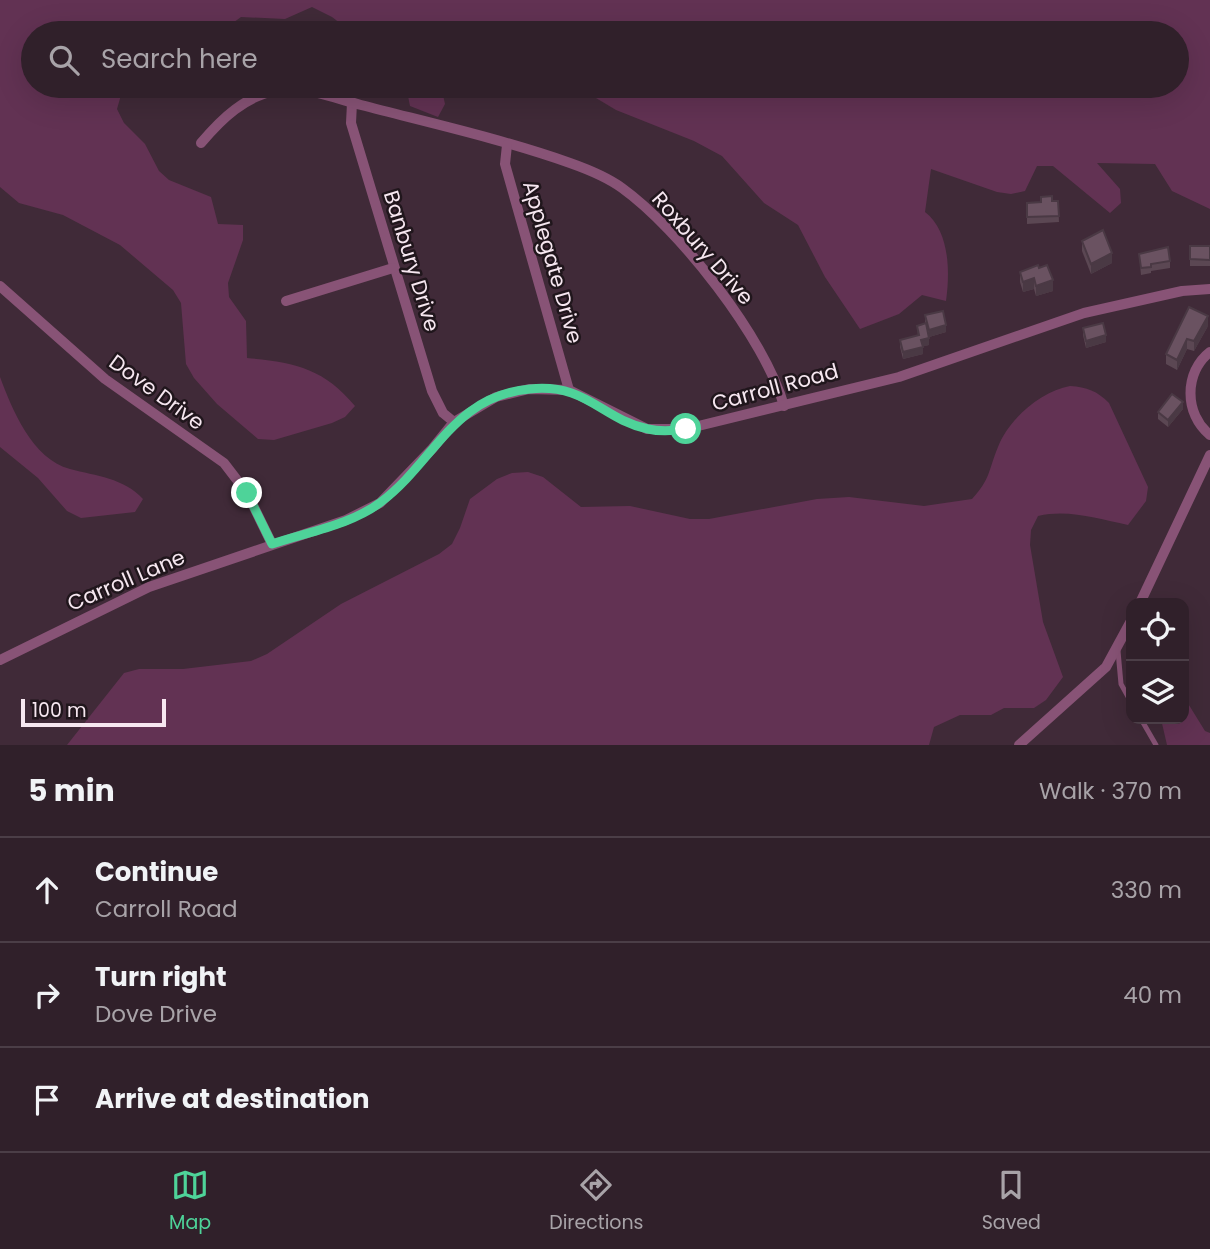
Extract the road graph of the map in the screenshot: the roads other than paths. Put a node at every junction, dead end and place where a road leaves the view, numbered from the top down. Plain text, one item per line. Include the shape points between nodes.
1 (258, 98) edge
2 (326, 98) edge
3 (352, 103) junction
4 (201, 143) dead end
5 (507, 145) junction
6 (393, 268) junction
7 (0, 286) edge
8 (1210, 289) edge
9 (286, 301) dead end
10 (1210, 352) edge
11 (569, 390) junction
12 (783, 406) junction
13 (454, 422) junction
14 (1210, 435) edge
15 (1210, 456) edge
16 (1207, 470) edge
17 (272, 544) junction
18 (1143, 598) edge
19 (1126, 631) edge
20 (1117, 648) junction
21 (0, 660) edge
22 (1126, 693) edge
23 (1144, 724) edge
24 (1019, 745) edge
25 (1156, 745) edge

1 - 4 street, Roxbury Drive via 238,106
2 - 3 street, Roxbury Drive
3 - 5 street, Roxbury Drive
3 - 6 street, Banbury Drive via 351,124
5 - 11 street, Applegate Drive via 505,164
5 - 12 street, Roxbury Drive via 600,175 646,208 720,291 776,379
6 - 9 street
6 - 13 street, Banbury Drive via 432,391 443,413
7 - 17 street, Dove Drive via 145,411 224,463 247,493
8 - 12 street, Carroll Road via 1182,290 1084,313 929,368
10 - 14 street via 1195,366 1190,380 1192,406
11 - 12 street, Carroll Road via 622,419 664,431
11 - 13 street, Carroll Road via 530,389 496,397
13 - 17 street, Carroll Road via 380,503 346,520
15 - 16 street
16 - 18 street
17 - 21 street, Carroll Lane via 149,587
19 - 20 street
20 - 22 lane
20 - 24 street via 1106,667
23 - 25 lane

